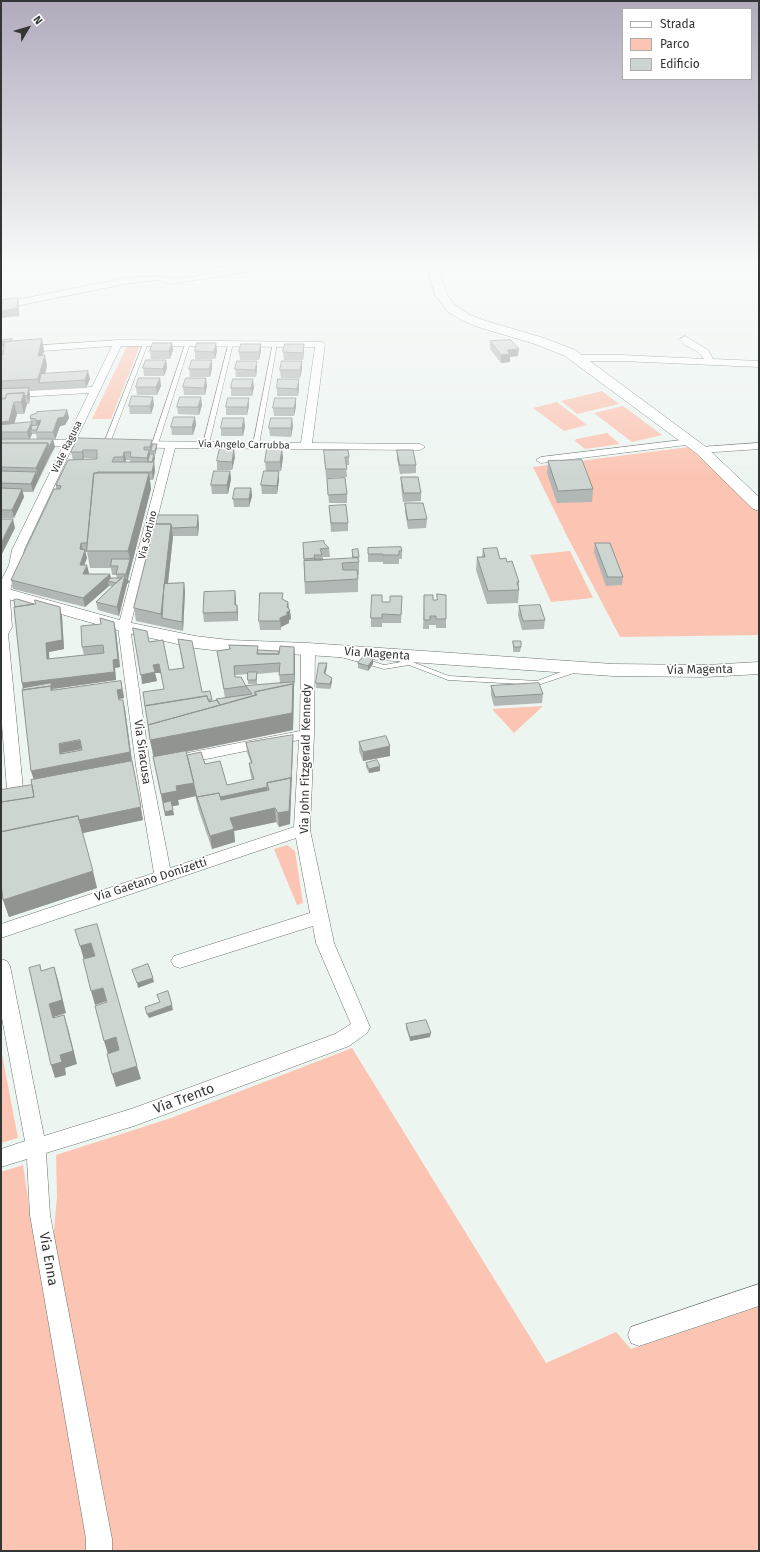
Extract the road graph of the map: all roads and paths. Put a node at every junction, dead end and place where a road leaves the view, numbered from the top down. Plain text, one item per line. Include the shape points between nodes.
1 (527, 336) edge
2 (686, 339) dead end
3 (118, 343) junction
4 (146, 343) junction
5 (188, 343) junction
6 (231, 344) junction
7 (275, 344) junction
8 (1, 351) edge
9 (577, 358) junction
10 (708, 362) junction
11 (759, 364) edge
12 (95, 390) junction
13 (1, 396) edge
14 (690, 442) junction
15 (1, 443) edge
16 (69, 443) junction
17 (115, 443) junction
18 (155, 444) junction
19 (171, 444) junction
20 (206, 444) junction
21 (256, 445) junction
22 (306, 446) junction
23 (759, 446) edge
24 (420, 447) dead end
25 (701, 450) junction
26 (541, 460) dead end
27 (759, 506) edge
28 (18, 550) junction
29 (1, 572) edge
30 (3, 593) edge
31 (124, 626) junction
32 (1, 634) edge
33 (308, 649) junction
34 (334, 651) junction
35 (386, 654) junction
36 (442, 658) junction
37 (410, 663) junction
38 (581, 668) junction
39 (759, 668) edge
40 (306, 734) junction
41 (143, 766) junction
42 (128, 769) edge
43 (30, 786) edge
44 (8, 790) edge
45 (302, 830) junction
46 (163, 876) junction
47 (319, 917) junction
48 (1, 931) edge
49 (180, 961) dead end
50 (1, 966) edge
51 (361, 1027) joint
52 (36, 1147) junction
53 (1, 1158) edge
54 (759, 1295) edge
55 (639, 1335) dead end
56 (99, 1551) edge

1 - 9 street via 553,344
2 - 10 street via 686,342 706,353
3 - 4 street
3 - 8 street
3 - 12 street, Viale Ragusa
4 - 5 street
4 - 17 lane
5 - 6 street
5 - 18 lane
6 - 7 street
6 - 20 lane
7 - 21 lane
7 - 22 street via 320,344
9 - 10 street
9 - 14 street
10 - 11 street
12 - 13 street
12 - 16 street, Viale Ragusa
14 - 25 street
14 - 26 street
15 - 16 street, Via Angelo Carrubba
16 - 17 street, Via Angelo Carrubba
16 - 28 street, Viale Ragusa
17 - 18 street, Via Angelo Carrubba
18 - 19 street, Via Angelo Carrubba
19 - 20 street, Via Angelo Carrubba
19 - 31 street, Via Sortino
20 - 21 street, Via Angelo Carrubba
21 - 22 street, Via Angelo Carrubba
22 - 24 street, Via Angelo Carrubba
23 - 25 street
25 - 27 street
28 - 29 street
28 - 30 street via 15,565
30 - 31 street, Via Magenta
30 - 32 street via 6,627
31 - 33 street, Via Magenta via 194,642
31 - 41 street, Via Siracusa
32 - 44 street
33 - 34 street, Via Magenta
33 - 40 street, Via John Fitzgerald Kennedy
34 - 35 street, Via Magenta
34 - 37 lane via 384,667
35 - 36 street, Via Magenta
35 - 37 lane
36 - 37 lane
36 - 38 street, Via Magenta
37 - 38 lane via 448,678 538,683
38 - 39 street, Via Magenta via 706,671
40 - 41 street
40 - 45 street, Via John Fitzgerald Kennedy
41 - 42 street
41 - 46 street, Via Siracusa
43 - 44 street
45 - 46 street, Via Gaetano Donizetti
45 - 47 street, Via John Fitzgerald Kennedy
46 - 48 street, Via Gaetano Donizetti
47 - 49 street
47 - 51 street, Via John Fitzgerald Kennedy via 325,943
50 - 52 street, Via Enna
51 - 52 street, Via Trento via 342,1040 134,1118
52 - 53 street, Via Trento
52 - 56 street, Via Enna via 40,1215 99,1539
54 - 55 street

